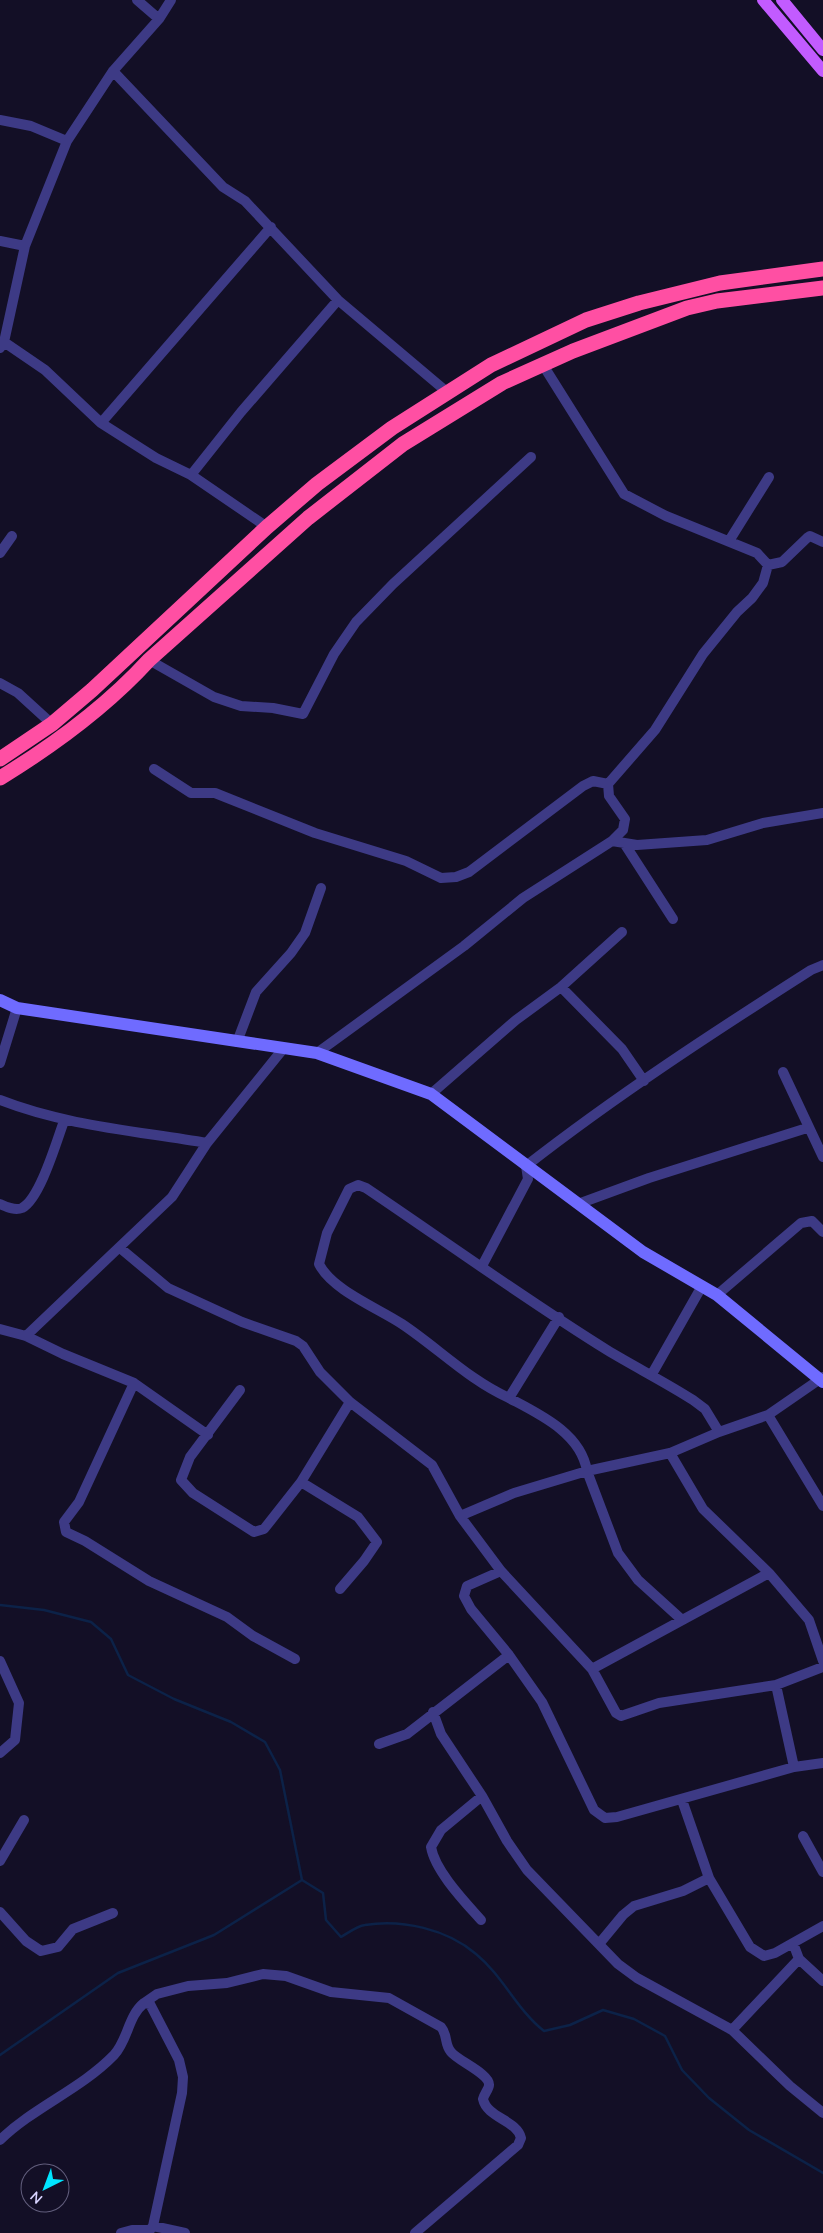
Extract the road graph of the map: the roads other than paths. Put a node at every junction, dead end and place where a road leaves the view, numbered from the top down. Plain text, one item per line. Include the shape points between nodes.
1 (137, 0) edge
2 (172, 0) edge
3 (763, 0) edge
4 (782, 0) edge
5 (159, 19) junction
6 (823, 50) edge
7 (114, 71) junction
8 (823, 71) edge
9 (0, 120) edge
10 (68, 141) junction
11 (271, 228) junction
12 (0, 240) edge
13 (25, 246) junction
14 (823, 269) edge
15 (823, 288) edge
16 (338, 300) junction
17 (2, 345) edge
18 (544, 365) junction
19 (446, 392) junction
20 (101, 423) junction
21 (531, 458) dead end
22 (192, 475) junction
23 (769, 477) dead end
24 (267, 527) junction
25 (12, 536) dead end
26 (729, 540) junction
27 (823, 542) edge
28 (0, 552) edge
29 (768, 565) junction
30 (149, 660) junction
31 (0, 683) edge
32 (52, 724) junction
33 (0, 759) edge
34 (154, 770) dead end
35 (0, 778) edge
36 (608, 784) junction
37 (823, 813) edge
38 (612, 841) junction
39 (624, 843) junction
40 (321, 888) dead end
41 (673, 919) dead end
42 (622, 932) dead end
43 (823, 965) edge
44 (561, 987) junction
45 (0, 1000) edge
46 (17, 1008) junction
47 (236, 1042) junction
48 (283, 1050) junction
49 (317, 1053) junction
50 (0, 1063) edge
51 (783, 1072) dead end
52 (644, 1081) junction
53 (431, 1094) junction
54 (0, 1100) edge
55 (64, 1121) junction
56 (807, 1128) junction
57 (207, 1142) junction
58 (823, 1157) edge
59 (526, 1166) junction
60 (0, 1204) edge
61 (578, 1204) junction
62 (823, 1232) edge
63 (120, 1248) junction
64 (482, 1266) junction
65 (702, 1286) junction
66 (716, 1295) junction
67 (559, 1317) junction
68 (0, 1329) edge
69 (26, 1336) junction
70 (652, 1374) junction
71 (822, 1380) edge
72 (134, 1383) junction
73 (240, 1390) dead end
74 (509, 1398) junction
75 (350, 1402) junction
76 (768, 1415) junction
77 (719, 1432) junction
78 (208, 1435) junction
79 (670, 1453) junction
80 (587, 1471) junction
81 (301, 1482) junction
82 (823, 1506) edge
83 (460, 1516) junction
84 (501, 1571) junction
85 (769, 1573) junction
86 (340, 1589) dead end
87 (681, 1619) junction
88 (509, 1655) junction
89 (295, 1659) dead end
90 (823, 1661) edge
91 (0, 1662) edge
92 (823, 1667) edge
93 (592, 1669) junction
94 (776, 1685) junction
95 (433, 1712) junction
96 (379, 1744) dead end
97 (0, 1753) edge
98 (823, 1763) edge
99 (794, 1767) junction
100 (482, 1796) junction
101 (682, 1800) junction
102 (24, 1820) dead end
103 (803, 1836) dead end
104 (0, 1861) edge
105 (823, 1872) edge
106 (710, 1878) junction
107 (0, 1912) edge
108 (113, 1913) dead end
109 (481, 1920) dead end
110 (823, 1926) edge
111 (793, 1943) junction
112 (599, 1944) junction
113 (799, 1959) junction
114 (823, 1981) edge
115 (144, 2003) junction
116 (732, 2030) junction
117 (823, 2113) edge
118 (0, 2140) edge
119 (154, 2226) junction
120 (121, 2233) edge
121 (185, 2233) edge
122 (415, 2233) edge

1 - 5 street
2 - 5 street
3 - 8 main road
4 - 6 main road
5 - 7 street
7 - 10 street
7 - 11 street via 223,187 245,201
9 - 10 street via 31,126
10 - 13 street
11 - 16 street
11 - 20 street
12 - 13 street
13 - 17 street
14 - 19 highway via 694,288 615,310 586,320 491,365
15 - 18 highway via 717,301 687,308 632,327
16 - 19 street
16 - 22 street
17 - 20 street via 45,370
18 - 26 street via 624,494 666,516
18 - 30 highway via 502,383 403,444 308,518
19 - 24 highway via 317,484
20 - 22 street via 156,458
21 - 30 street via 356,622 334,654 303,714 242,706 214,697
22 - 24 street
23 - 26 street
24 - 32 highway
25 - 28 street
26 - 29 street via 757,553
27 - 29 street via 810,536 782,562
29 - 36 street via 763,583 703,654 655,730
30 - 35 highway via 129,682 81,723
31 - 32 street via 18,693
32 - 33 highway
34 - 36 street via 191,793 215,793 315,833 406,861 441,878 469,872 583,786 593,781
36 - 38 street via 608,796 625,819 623,830
37 - 39 street via 763,824 707,840
38 - 39 street
38 - 49 street via 523,898 464,946
39 - 41 street
40 - 47 street via 305,933 292,953 256,992
42 - 44 street
43 - 52 street
44 - 52 street via 622,1049
44 - 53 street via 516,1020
45 - 46 street
46 - 47 street
46 - 50 street
47 - 48 street
48 - 49 street
48 - 57 street
49 - 53 street
51 - 56 street
52 - 59 street
53 - 59 street
54 - 55 street
55 - 57 street
55 - 60 street via 36,1192 28,1203 12,1209
56 - 58 street
56 - 61 street
57 - 63 street via 172,1197
59 - 61 street
59 - 64 street via 528,1179
61 - 65 street via 642,1252
62 - 66 street via 812,1221 801,1223
63 - 69 street
63 - 75 street via 168,1288 242,1322 296,1341 320,1372
64 - 67 street
64 - 74 street via 358,1185 349,1189 327,1233 319,1264 343,1288 403,1325 486,1388
65 - 66 street
65 - 70 street
66 - 71 street
67 - 70 street via 608,1350
67 - 74 street
68 - 69 street
69 - 72 street
70 - 77 street via 705,1409
71 - 76 street
72 - 78 street
72 - 89 street via 79,1502 64,1522 66,1532 149,1580 227,1617 253,1636
73 - 78 street
74 - 80 street via 548,1418 571,1439 585,1459
75 - 81 street
75 - 83 street via 432,1465
76 - 77 street
76 - 82 street
77 - 79 street
78 - 81 street via 190,1457 181,1480 194,1493 254,1532 264,1530
79 - 80 street
79 - 85 street via 703,1509
80 - 83 street via 514,1492
80 - 87 street via 618,1553 638,1580
81 - 86 street via 358,1517 377,1542
83 - 84 street
84 - 88 street via 467,1586 464,1596
84 - 93 street
85 - 87 street
85 - 90 street via 809,1620
87 - 93 street
88 - 95 street
88 - 101 street via 542,1702 594,1810 605,1818 618,1817
91 - 97 street via 19,1704 15,1740
92 - 94 street
93 - 94 street via 616,1713 621,1716 659,1703
94 - 99 street
95 - 96 street via 407,1734
95 - 100 street via 441,1734
98 - 99 street
99 - 101 street
100 - 109 street via 441,1830 431,1847 449,1881
100 - 112 street via 527,1870
101 - 106 street
102 - 104 street
103 - 105 street
106 - 111 street via 750,1947 764,1956
106 - 112 street via 683,1891 634,1906
107 - 108 street via 26,1942 41,1951 58,1947 73,1929
110 - 111 street
111 - 113 street
112 - 116 street via 637,1978
113 - 114 street
113 - 116 street
115 - 118 street via 113,2055 92,2074
115 - 119 street via 153,2007 179,2060 183,2077
115 - 122 street via 156,1994 188,1986 227,1983 263,1974 286,1976 331,1992 389,1998 441,2027 454,2056 488,2081 483,2099 486,2106 521,2138 518,2145 478,2181
116 - 117 street
119 - 120 street via 150,2230
119 - 121 street

